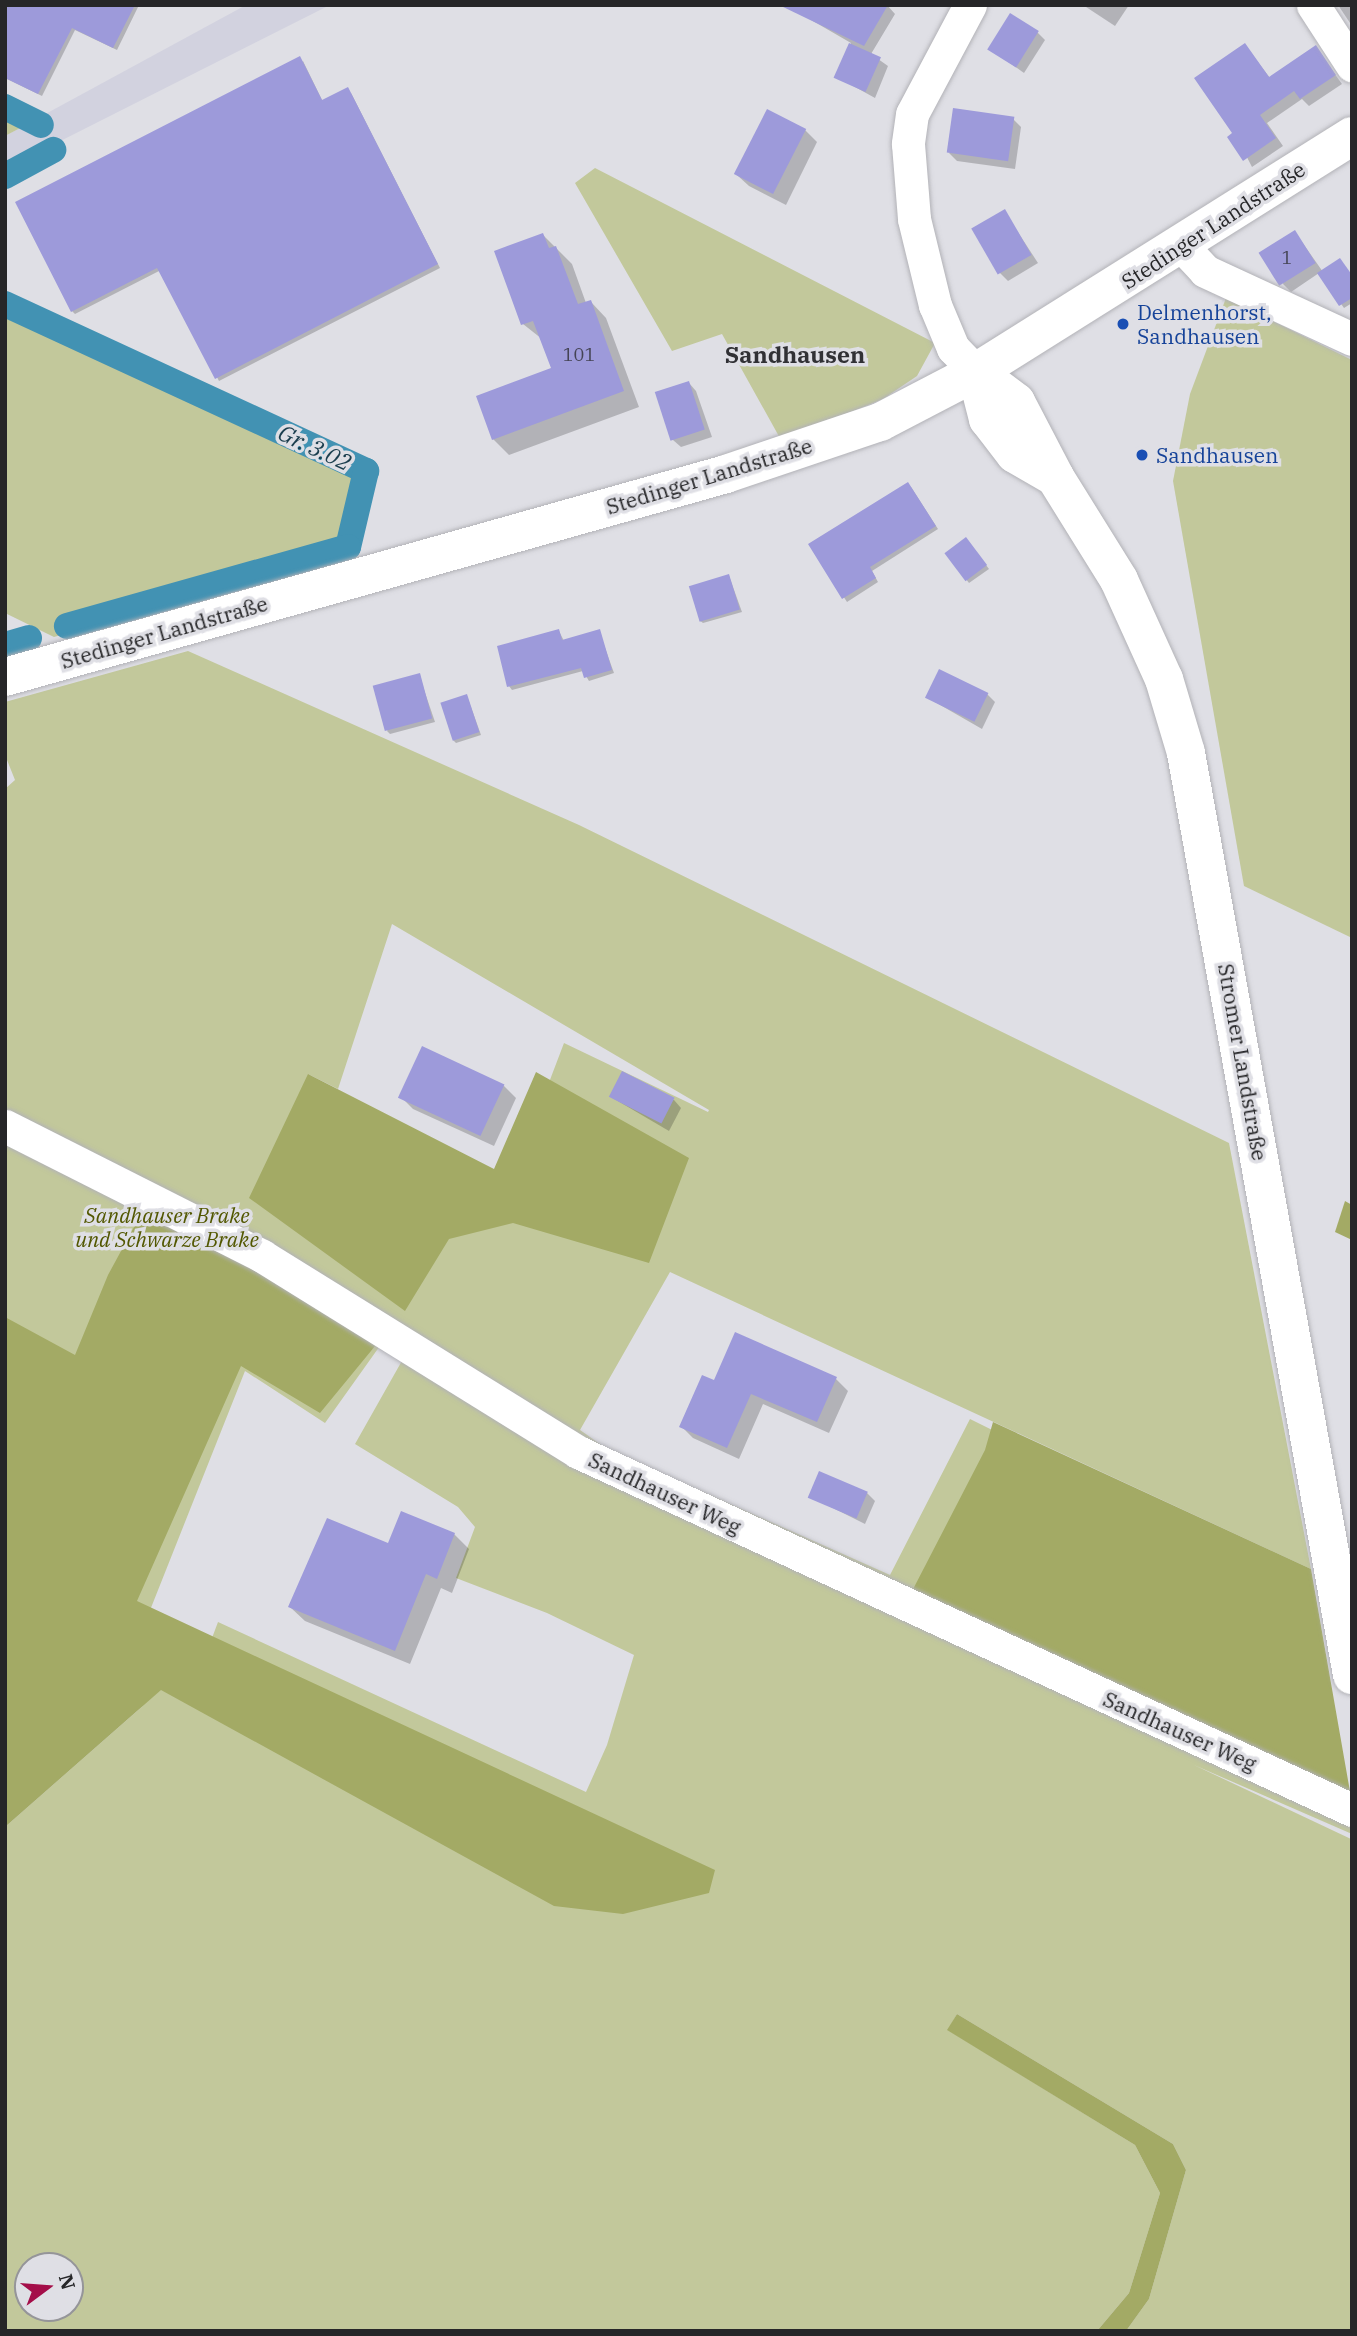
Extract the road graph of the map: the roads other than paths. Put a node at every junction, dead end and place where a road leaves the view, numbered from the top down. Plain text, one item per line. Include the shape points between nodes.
1 (970, 5) edge
2 (1313, 5) edge
3 (1352, 65) edge
4 (1352, 136) edge
5 (1181, 245) junction
6 (1352, 339) edge
7 (976, 372) junction
8 (5, 677) edge
9 (5, 1126) edge
10 (1352, 1675) edge
11 (1352, 1810) edge

1 - 7 street via 912,114 908,144 914,219 935,305 953,348
2 - 3 street
4 - 5 main road, Stedinger Landstraße
5 - 6 street via 1205,271
5 - 7 main road, Stedinger Landstraße
7 - 8 main road, Stedinger Landstraße via 880,422 726,474
7 - 10 main road, Stromer Landstraße via 1016,402 1055,477 1119,580 1164,679 1186,753
9 - 11 street, Sandhauser Weg via 262,1256 578,1452

